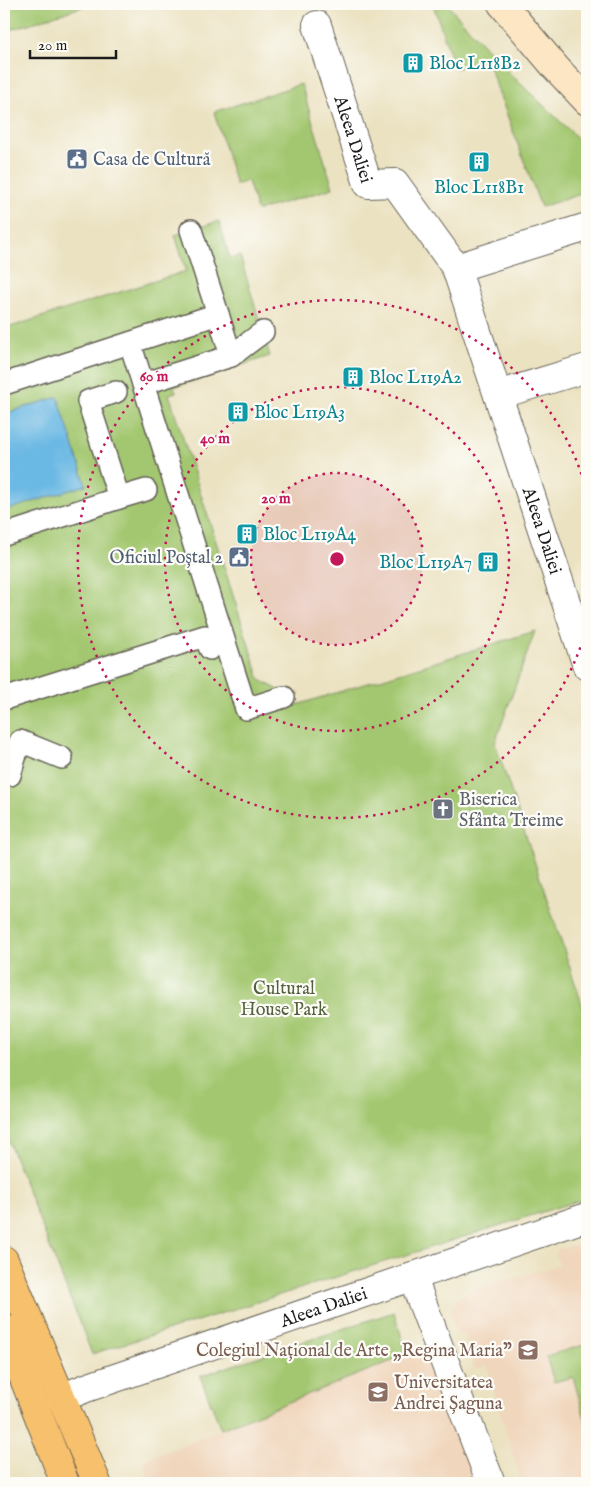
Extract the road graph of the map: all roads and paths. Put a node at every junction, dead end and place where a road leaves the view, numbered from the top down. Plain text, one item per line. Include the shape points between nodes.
1 (502, 4) edge
2 (317, 25) dead end
3 (587, 101) edge
4 (587, 227) edge
5 (191, 230) dead end
6 (456, 268) junction
7 (218, 314) junction
8 (263, 332) dead end
9 (130, 343) junction
10 (231, 356) junction
11 (587, 368) edge
12 (4, 384) edge
13 (143, 384) junction
14 (116, 392) dead end
15 (498, 395) junction
16 (146, 490) dead end
17 (119, 498) junction
18 (4, 535) edge
19 (210, 649) dead end
20 (587, 666) edge
21 (284, 697) dead end
22 (12, 716) edge
23 (62, 758) dead end
24 (10, 775) dead end
25 (587, 1217) edge
26 (4, 1260) edge
27 (412, 1276) junction
28 (4, 1328) edge
29 (61, 1398) junction
30 (65, 1483) edge
31 (98, 1483) edge
32 (491, 1483) edge

1 - 3 main road
2 - 6 street, Aleea Daliei via 368,184 395,183
4 - 6 street
5 - 7 street
6 - 15 street, Aleea Daliei
7 - 9 street
7 - 10 street
8 - 10 street
9 - 12 street via 78,369
9 - 13 street
10 - 13 street
11 - 15 street
13 - 21 street via 246,709
14 - 17 street via 88,400
15 - 20 street, Aleea Daliei
16 - 17 street
17 - 18 street
19 - 22 street via 206,636
22 - 23 street
22 - 24 street
25 - 27 street, Aleea Daliei
26 - 29 main road
27 - 29 street, Aleea Daliei
27 - 32 street
28 - 30 main road
29 - 31 main road

